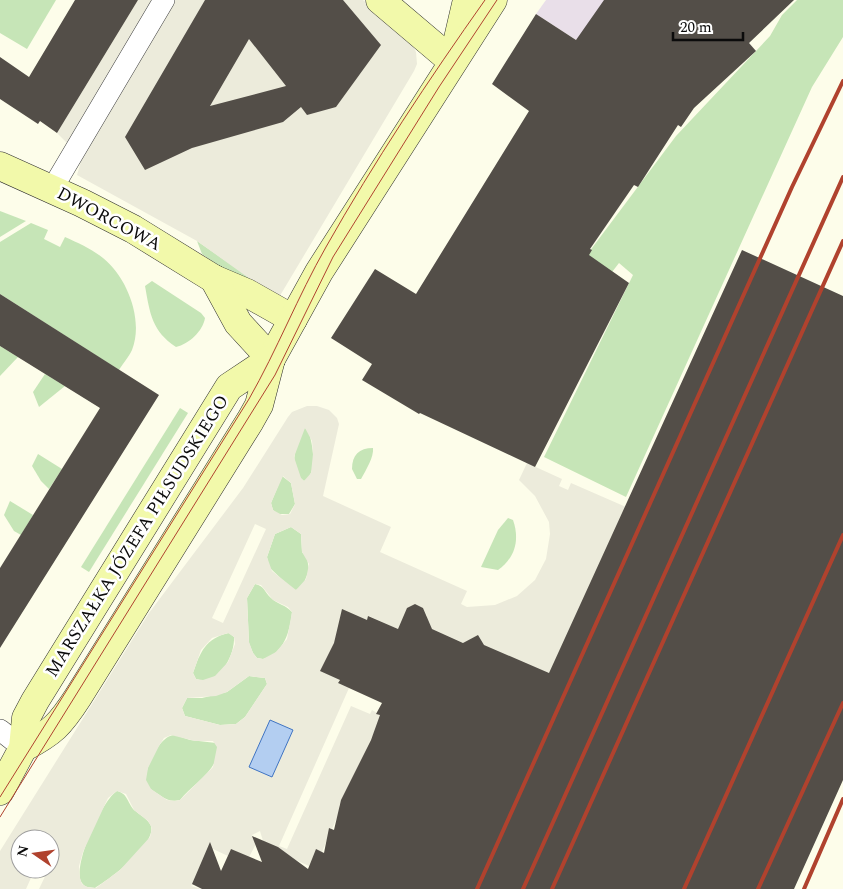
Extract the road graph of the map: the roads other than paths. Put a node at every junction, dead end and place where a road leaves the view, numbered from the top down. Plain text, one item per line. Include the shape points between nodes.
1 (164, 0) edge
2 (380, 0) edge
3 (467, 0) edge
4 (493, 0) edge
5 (452, 61) junction
6 (0, 166) edge
7 (52, 189) junction
8 (214, 279) junction
9 (293, 319) junction
10 (271, 359) junction
11 (0, 730) edge
12 (23, 748) junction
13 (0, 791) edge

1 - 7 street
2 - 5 street
3 - 5 street
4 - 5 street
5 - 9 street via 319,272
6 - 7 street, DWORCOWA
7 - 8 street, DWORCOWA via 133,229
8 - 9 street, DWORCOWA
8 - 10 street, DWORCOWA via 238,323
9 - 10 street
10 - 12 street, MARSZAŁKA JÓZEFA PIŁSUDSKIEGO via 259,405 250,421 64,718 50,734
10 - 12 street, MARSZAŁKA JÓZEFA PIŁSUDSKIEGO via 229,387 34,701 26,718
11 - 12 street
12 - 13 street, MARSZAŁKA JÓZEFA PIŁSUDSKIEGO

